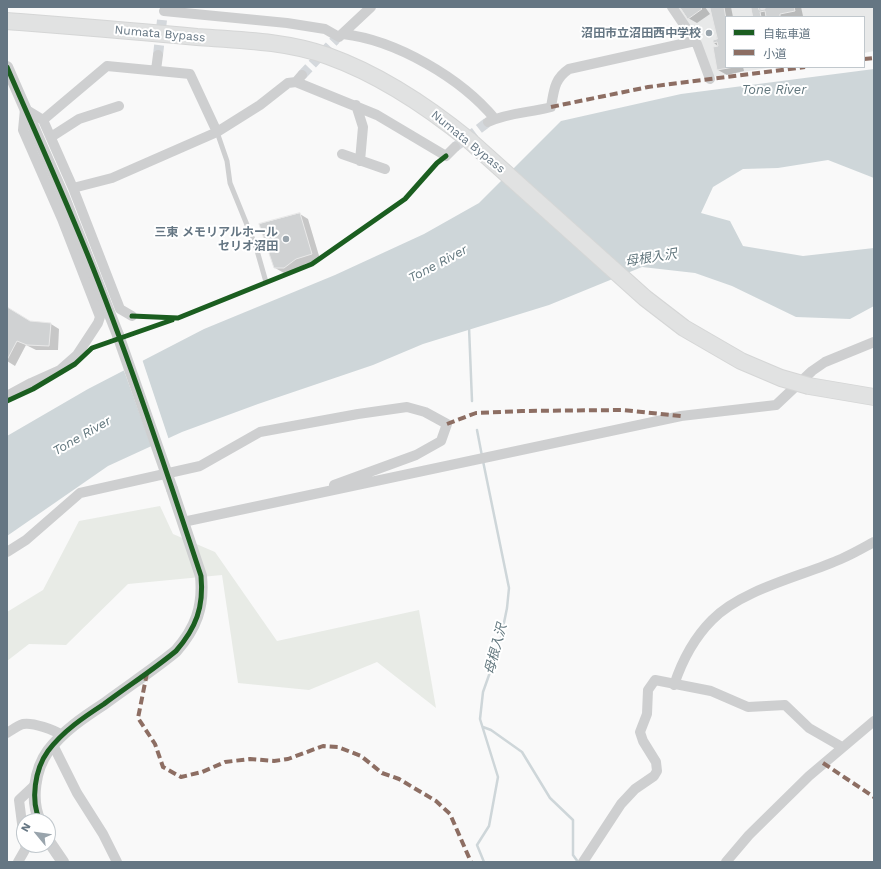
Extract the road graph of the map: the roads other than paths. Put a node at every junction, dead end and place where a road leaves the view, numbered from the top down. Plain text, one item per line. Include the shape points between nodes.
1 (371, 7) edge
2 (672, 7) edge
3 (227, 12) edge
4 (164, 13) edge
5 (7, 21) edge
6 (339, 36) junction
7 (695, 41) junction
8 (158, 55) tunnel mouth
9 (7, 67) edge
10 (156, 70) junction
11 (710, 79) dead end
12 (119, 106) dead end
13 (356, 106) junction
14 (25, 109) junction
15 (43, 120) junction
16 (217, 132) junction
17 (51, 136) junction
18 (455, 148) tunnel mouth
19 (342, 154) dead end
20 (360, 160) junction
21 (385, 169) dead end
22 (73, 188) junction
23 (266, 282) dead end
24 (132, 316) dead end
25 (874, 342) edge
26 (7, 396) edge
27 (874, 397) edge
28 (305, 496) junction
29 (183, 522) junction
30 (874, 542) edge
31 (7, 552) edge
32 (674, 685) junction
33 (874, 721) edge
34 (7, 734) edge
35 (62, 735) junction
36 (53, 745) junction
37 (842, 747) junction
38 (35, 785) junction
39 (21, 813) edge
40 (37, 813) edge
41 (56, 852) edge
42 (23, 853) edge
43 (18, 862) edge
44 (63, 862) edge
45 (117, 862) edge
46 (583, 862) edge
47 (726, 862) edge

1 - 6 street
2 - 7 street
3 - 4 street
3 - 6 street via 325,29
5 - 27 highway, Numata Bypass, bridge via 246,41 288,46 327,55 382,80 426,108 470,142 645,298 684,328 741,361 781,378 809,386
6 - 7 street via 364,38 420,61 451,79 487,109 492,120 519,112 551,107 559,76 569,69
7 - 11 street
8 - 10 street
9 - 14 street
10 - 15 street via 107,66
10 - 16 street via 190,74
12 - 17 street via 79,119
13 - 16 street via 299,78
13 - 18 street via 377,115 446,156
13 - 20 street via 363,127
14 - 15 street
14 - 26 street via 23,130 62,219 100,317 77,355 60,370
14 - 29 street, bridge via 63,195 118,334
15 - 17 street
16 - 22 street via 112,178
16 - 23 lane via 227,161 230,183 256,247
17 - 22 street
19 - 20 street
20 - 21 street
22 - 24 street via 117,310
25 - 28 street via 825,362 776,405 681,416
28 - 29 street
28 - 31 street via 416,455 441,441 447,424 425,412 407,407 260,432 200,466 80,493 26,540
29 - 35 street via 201,576 202,590 196,621 188,636 165,660
30 - 32 street via 841,559 729,606 713,618 699,634 680,668
32 - 37 street via 711,691 748,706 785,705 809,728
32 - 46 street via 655,680 648,690 647,714 640,732 656,762 657,771 621,804
33 - 37 street
34 - 35 street via 26,723 54,730
35 - 36 street
36 - 38 street via 41,764
36 - 45 street
37 - 47 street via 749,835
38 - 39 street via 19,800
38 - 40 street
41 - 44 street
42 - 43 street

